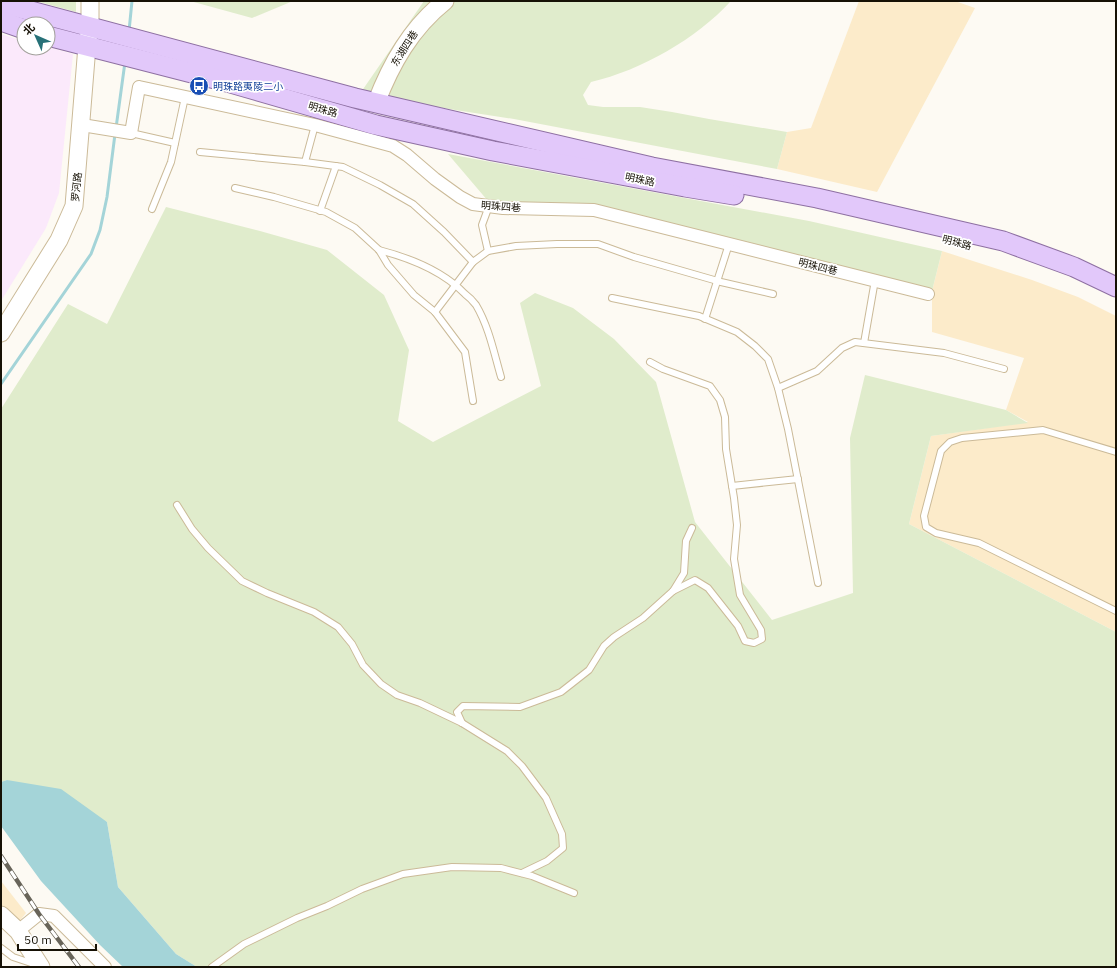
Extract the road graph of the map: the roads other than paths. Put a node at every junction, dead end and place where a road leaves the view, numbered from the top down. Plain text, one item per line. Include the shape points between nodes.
1 (82, 1) edge
2 (90, 1) edge
3 (444, 1) edge
4 (1, 3) edge
5 (1, 22) edge
6 (86, 26) junction
7 (16, 27) edge
8 (56, 38) edge
9 (87, 46) junction
10 (163, 56) junction
11 (185, 96) junction
12 (376, 103) junction
13 (82, 124) junction
14 (315, 125) junction
15 (131, 133) junction
16 (175, 143) junction
17 (200, 152) dead end
18 (305, 162) junction
19 (336, 166) junction
20 (236, 188) dead end
21 (489, 206) junction
22 (152, 209) dead end
23 (320, 211) junction
24 (729, 244) junction
25 (379, 250) junction
26 (488, 250) junction
27 (473, 262) junction
28 (875, 280) junction
29 (717, 281) junction
30 (456, 284) junction
31 (1116, 287) edge
32 (772, 294) dead end
33 (928, 294) dead end
34 (612, 298) dead end
35 (1116, 300) edge
36 (435, 312) junction
37 (706, 319) junction
38 (1, 332) edge
39 (864, 343) junction
40 (650, 362) dead end
41 (1004, 369) dead end
42 (501, 377) dead end
43 (778, 388) junction
44 (473, 400) dead end
45 (1116, 452) edge
46 (798, 479) junction
47 (732, 486) junction
48 (177, 506) dead end
49 (692, 528) dead end
50 (818, 583) dead end
51 (673, 591) junction
52 (1116, 611) edge
53 (462, 723) junction
54 (522, 873) junction
55 (574, 893) dead end
56 (1, 915) edge
57 (18, 931) junction
58 (1, 948) edge
59 (41, 966) edge
60 (105, 967) edge
61 (212, 967) edge

1 - 6 main road, 罗河路
2 - 6 main road, 罗河路
3 - 12 main road, 东湖四巷 via 428,15 404,46 387,76
4 - 6 main road
5 - 7 main road
6 - 9 main road, 罗河路
6 - 10 main road
8 - 9 main road
9 - 10 main road
9 - 13 main road, 罗河路
10 - 12 main road, 明珠路
10 - 35 main road, 明珠路 via 376,125 685,187 826,210 945,238 1021,259 1098,290
11 - 14 street, 明珠四巷
11 - 15 street, 明珠四巷 via 139,87
11 - 16 lane
12 - 31 main road, 明珠路 via 652,167 817,198 1003,241 1074,267
13 - 15 street
13 - 38 main road, 罗河路 via 74,206 58,240
14 - 18 lane
14 - 21 street, 明珠四巷 via 393,146 460,197 473,204
15 - 16 lane
16 - 22 lane via 171,162
17 - 18 lane
18 - 19 lane
19 - 23 lane
19 - 27 lane via 380,185 413,204
20 - 23 lane
21 - 24 street, 明珠四巷 via 594,210
21 - 26 lane via 482,225
23 - 25 lane via 355,228
24 - 28 street, 明珠四巷
24 - 29 lane
25 - 30 lane via 436,271
25 - 36 lane via 388,265 414,295
26 - 27 lane
26 - 29 lane via 557,244 598,244
27 - 30 lane
28 - 33 street, 明珠四巷
28 - 39 lane
29 - 32 lane
29 - 37 lane
30 - 36 lane
30 - 42 lane via 475,304 482,317
34 - 37 lane
36 - 44 lane via 465,352
37 - 43 lane via 737,332 755,346 768,359
39 - 41 lane via 944,353
39 - 43 lane via 855,342 842,348 817,371
40 - 47 lane via 710,386 720,400 725,417 726,449
43 - 46 lane
45 - 52 lane via 1043,430 962,438 950,442 941,451 924,516 926,527 936,533 979,543
46 - 47 lane
46 - 50 lane
47 - 51 lane via 737,525 734,559 740,595 761,630 762,639 754,644 745,641 738,626 708,588 695,580
48 - 53 lane via 208,548 242,581 314,612 338,627 352,644 363,665 381,684 397,695
49 - 51 lane via 686,541 684,573
51 - 53 lane via 643,618 604,646 589,670 561,692 520,707 463,706 457,712
53 - 54 lane via 507,751 522,766 546,798 562,834 563,848 547,861
54 - 55 lane
54 - 61 lane via 501,868 452,867 403,874 297,918 244,944
56 - 57 main road
57 - 59 main road
57 - 60 street via 39,914 54,916
58 - 59 lane via 13,957

